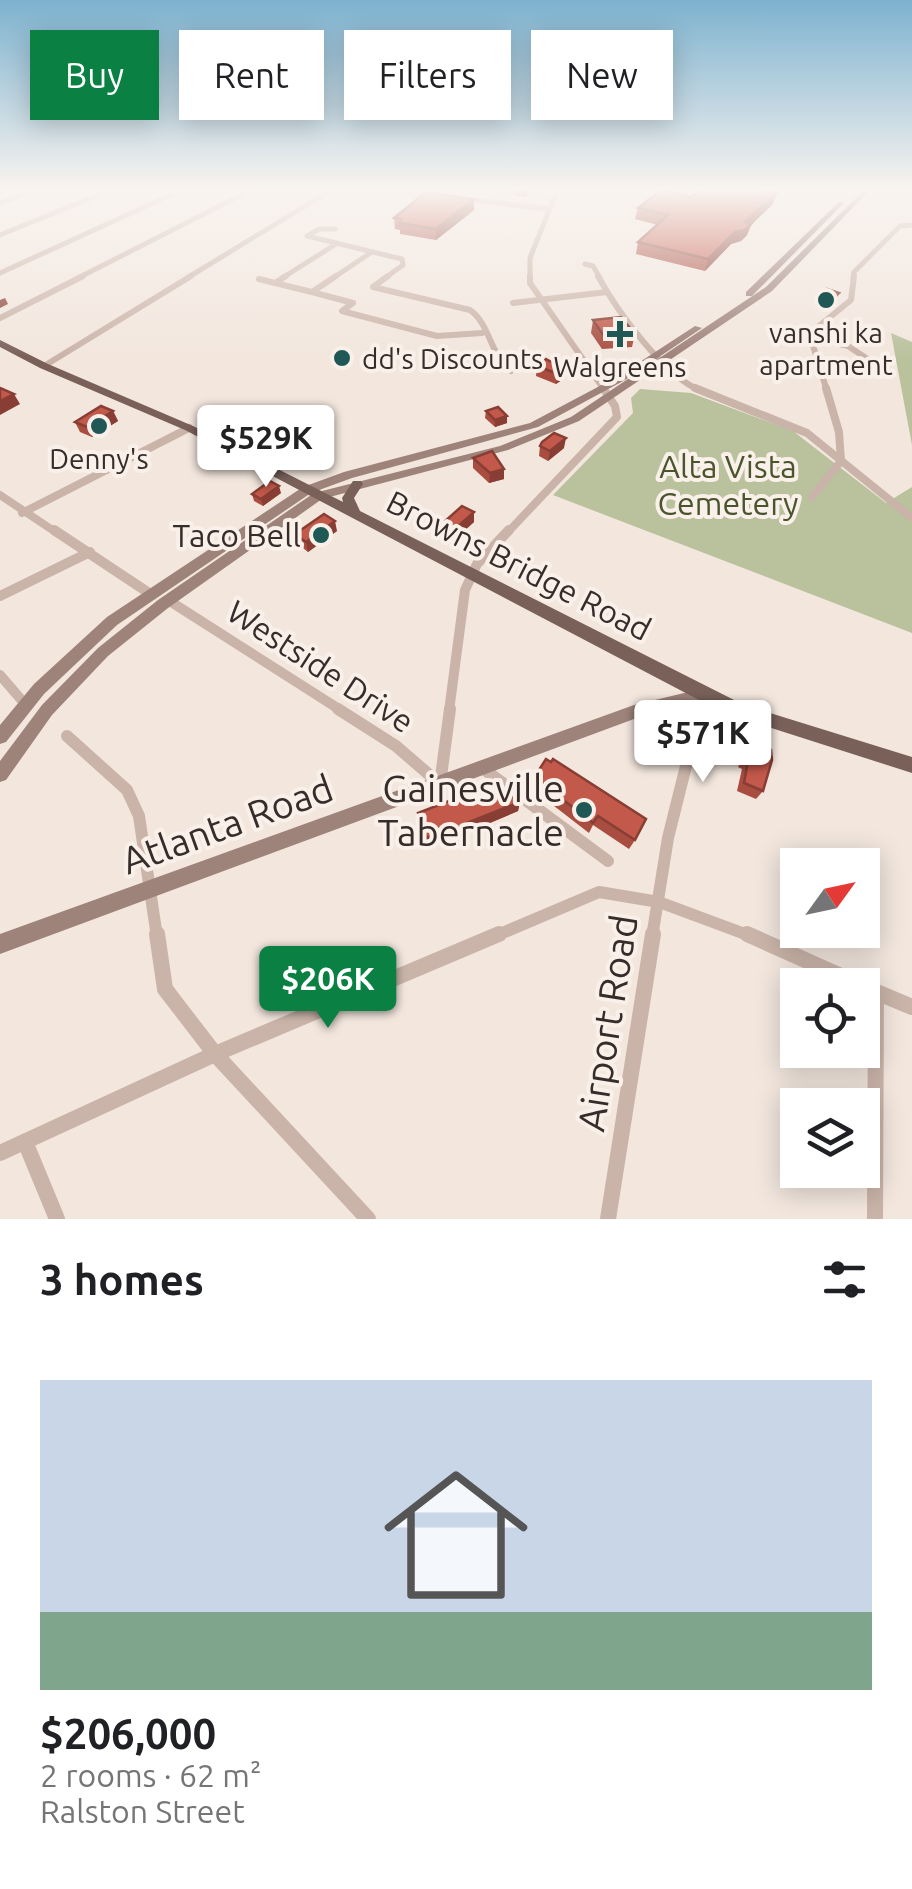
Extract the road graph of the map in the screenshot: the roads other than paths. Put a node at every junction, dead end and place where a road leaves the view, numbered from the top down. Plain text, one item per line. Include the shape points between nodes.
1 (62, 245) edge
2 (143, 245) edge
3 (243, 245) edge
4 (335, 245) edge
5 (340, 245) edge
6 (536, 245) edge
7 (799, 245) edge
8 (812, 245) edge
9 (881, 245) edge
10 (372, 252) junction
11 (584, 264) dead end
12 (0, 273) edge
13 (259, 279) dead end
14 (275, 283) junction
15 (374, 287) junction
16 (312, 292) junction
17 (606, 292) junction
18 (540, 300) junction
19 (353, 302) junction
20 (513, 303) dead end
21 (0, 318) edge
22 (483, 333) junction
23 (811, 337) junction
24 (0, 343) edge
25 (660, 359) junction
26 (44, 366) junction
27 (881, 368) dead end
28 (512, 371) dead end
29 (592, 375) junction
30 (622, 378) junction
31 (606, 394) junction
32 (190, 428) junction
33 (842, 461) junction
34 (357, 484) junction
35 (312, 493) junction
36 (0, 495) edge
37 (812, 497) dead end
38 (22, 513) junction
39 (354, 513) junction
40 (912, 518) edge
41 (90, 552) junction
42 (471, 576) junction
43 (152, 595) junction
44 (0, 596) edge
45 (168, 600) junction
46 (0, 675) edge
47 (12, 688) junction
48 (705, 694) junction
49 (0, 696) edge
50 (26, 704) junction
51 (698, 722) dead end
52 (67, 736) dead end
53 (0, 737) edge
54 (912, 765) edge
55 (485, 771) junction
56 (0, 774) edge
57 (440, 784) junction
58 (608, 861) dead end
59 (150, 888) junction
60 (660, 903) junction
61 (0, 944) edge
62 (818, 968) edge
63 (880, 994) edge
64 (912, 1007) edge
65 (216, 1054) junction
66 (869, 1068) edge
67 (26, 1144) junction
68 (0, 1153) edge
69 (57, 1219) edge
70 (368, 1219) edge
71 (608, 1219) edge
72 (875, 1219) edge

1 - 12 street
2 - 21 street
3 - 26 street
4 - 14 street
5 - 10 street
6 - 18 street via 528,266
7 - 25 main road via 749,294
8 - 25 main road via 768,289
9 - 23 street via 854,272 851,300
10 - 15 street via 405,261
10 - 16 street
11 - 17 street via 593,266
13 - 14 street
14 - 16 street
15 - 19 street
15 - 22 street via 465,310
16 - 19 street
17 - 18 street
17 - 25 street
18 - 20 street
18 - 29 street
19 - 22 street via 342,311 436,336
22 - 28 street via 497,360
23 - 27 street via 848,346
23 - 33 street
24 - 26 main road, Browns Bridge Road
25 - 30 main road
25 - 31 main road
25 - 33 street via 689,386 793,426
26 - 32 main road, Browns Bridge Road
29 - 30 main road
29 - 31 street
30 - 31 main road
31 - 34 main road via 544,434
31 - 35 main road via 518,430 348,475
31 - 42 street via 617,410 614,422
32 - 35 main road, Browns Bridge Road
32 - 38 street
33 - 37 street
33 - 40 street
34 - 35 main road
34 - 39 main road via 348,498
35 - 39 main road, Browns Bridge Road
35 - 43 main road
35 - 45 main road
36 - 38 street
38 - 41 street
39 - 42 main road, Browns Bridge Road
41 - 43 street
41 - 44 street
42 - 48 main road, Browns Bridge Road
42 - 57 street
43 - 50 main road via 86,643
45 - 56 main road via 58,696
45 - 57 street, Westside Drive via 396,746
46 - 47 street
47 - 49 street
47 - 50 street
48 - 54 main road, Browns Bridge Road
48 - 55 main road, Atlanta Road via 634,712
50 - 53 main road
51 - 60 street, Airport Road via 668,838
52 - 59 street via 126,790 140,816
55 - 57 main road, Atlanta Road
55 - 58 street
57 - 59 main road, Atlanta Road
59 - 61 main road, Atlanta Road
59 - 65 street via 166,989
60 - 62 street
60 - 65 street via 625,891 582,897
60 - 71 street, Airport Road
63 - 64 street
65 - 67 street
65 - 70 street
66 - 72 street
67 - 68 street
67 - 69 street

